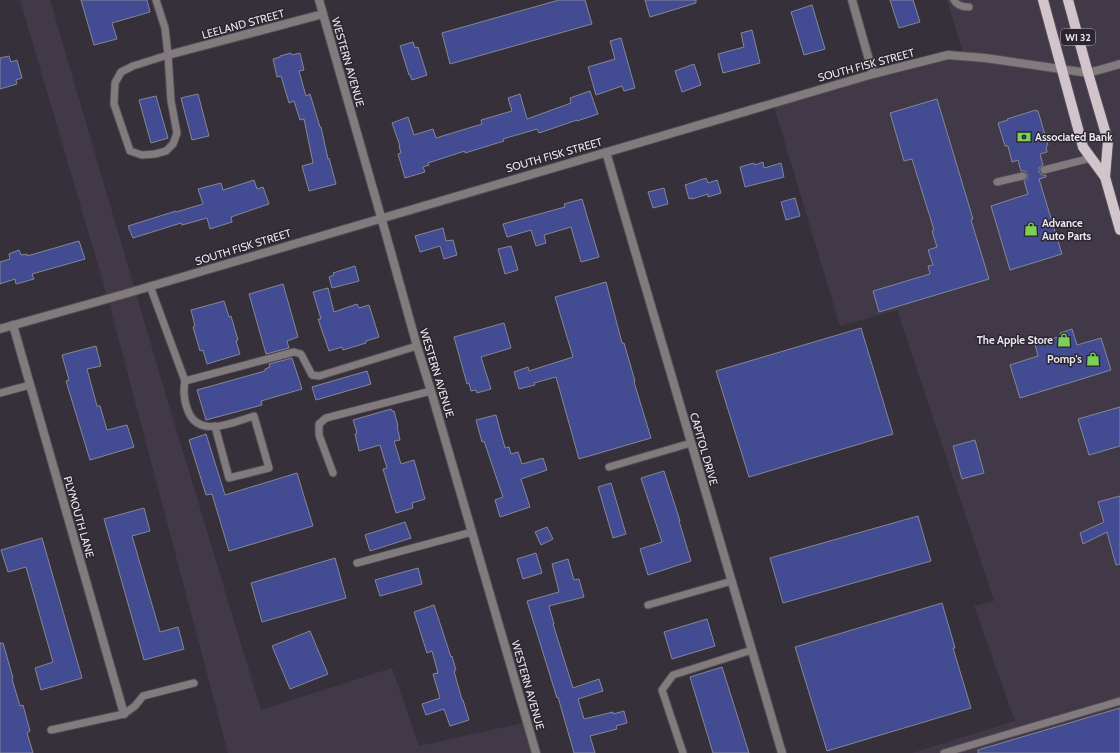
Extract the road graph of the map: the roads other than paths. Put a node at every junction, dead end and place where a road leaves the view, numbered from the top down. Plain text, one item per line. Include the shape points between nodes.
1 (156, 0) edge
2 (319, 0) edge
3 (852, 0) edge
4 (954, 0) edge
5 (1043, 0) edge
6 (1068, 0) edge
7 (969, 7) dead end
8 (322, 14) junction
9 (168, 55) junction
10 (1120, 64) edge
11 (1061, 69) junction
12 (1088, 73) junction
13 (873, 74) junction
14 (606, 152) junction
15 (1091, 158) junction
16 (1044, 170) dead end
17 (1023, 176) dead end
18 (1104, 177) junction
19 (997, 182) dead end
20 (381, 218) junction
21 (1120, 230) edge
22 (150, 286) junction
23 (13, 325) junction
24 (0, 329) edge
25 (417, 346) junction
26 (186, 380) junction
27 (30, 385) junction
28 (431, 391) junction
29 (0, 393) edge
30 (215, 426) junction
31 (691, 443) junction
32 (609, 467) dead end
33 (332, 473) dead end
34 (472, 532) junction
35 (357, 563) dead end
36 (732, 581) junction
37 (648, 605) dead end
38 (752, 650) junction
39 (194, 683) dead end
40 (1120, 701) edge
41 (124, 714) junction
42 (51, 730) dead end
43 (536, 753) edge
44 (683, 753) edge
45 (782, 753) edge
46 (944, 753) edge

1 - 9 lane via 165,28
2 - 8 street, WESTERN AVENUE
3 - 13 street
4 - 7 lane via 959,6
5 - 11 main road, WI 32
6 - 12 main road, WI 32
8 - 9 street, LEELAND STREET
8 - 20 street, WESTERN AVENUE
9 - 9 lane via 121,72 115,83 114,104 130,151 142,155 166,150 173,144 177,133 171,101
10 - 12 street, SOUTH FISK STREET
11 - 12 street, SOUTH FISK STREET
11 - 13 street, SOUTH FISK STREET via 948,55
11 - 15 main road, WI 32 via 1083,147
12 - 18 main road, WI 32 via 1108,141
13 - 14 street, SOUTH FISK STREET
14 - 20 street, SOUTH FISK STREET
14 - 31 street, CAPITOL DRIVE
15 - 16 lane
15 - 18 main road, WI 32
17 - 19 lane
18 - 21 main road, WI 32
20 - 22 street, SOUTH FISK STREET
20 - 25 street, WESTERN AVENUE
22 - 23 street, SOUTH FISK STREET
22 - 26 lane
23 - 24 street, SOUTH FISK STREET
23 - 27 street, PLYMOUTH LANE
25 - 26 lane via 319,376 312,375 300,354 294,352
25 - 28 street, WESTERN AVENUE
26 - 30 lane via 185,402 190,414 200,425
27 - 29 lane
27 - 41 street, PLYMOUTH LANE
28 - 33 lane via 326,418 320,424 319,435
28 - 34 street, WESTERN AVENUE
30 - 30 lane via 254,416 269,468 229,478
31 - 32 lane
31 - 36 street, CAPITOL DRIVE
34 - 35 lane
34 - 43 street, WESTERN AVENUE
36 - 37 lane
36 - 38 street, CAPITOL DRIVE
38 - 44 lane via 673,676 662,690
38 - 45 street, CAPITOL DRIVE
39 - 41 lane via 143,696
40 - 46 lane
41 - 42 lane

